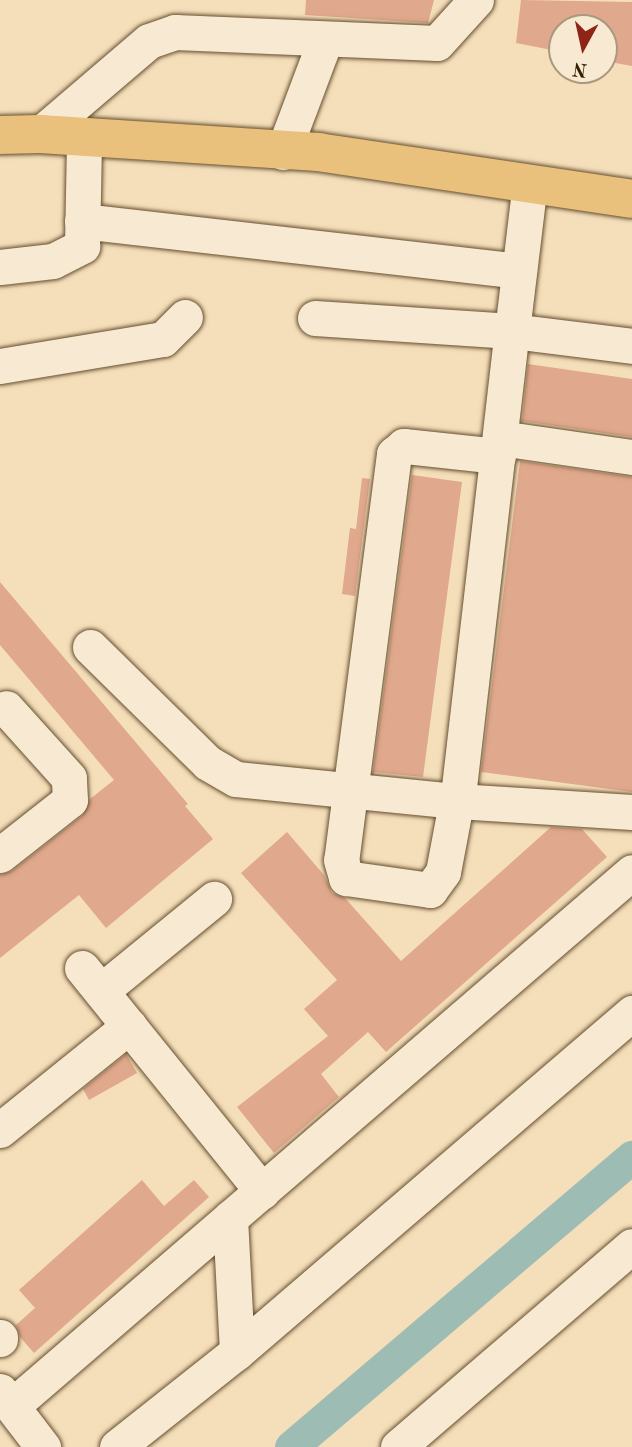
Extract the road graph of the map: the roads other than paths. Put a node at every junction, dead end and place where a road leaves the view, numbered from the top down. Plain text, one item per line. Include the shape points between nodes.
1 (476, 0) edge
2 (325, 40) junction
3 (40, 134) junction
4 (0, 135) edge
5 (84, 138) junction
6 (283, 152) junction
7 (530, 183) junction
8 (632, 199) edge
9 (82, 222) junction
10 (0, 267) edge
11 (519, 271) junction
12 (185, 317) dead end
13 (315, 318) dead end
14 (512, 331) junction
15 (632, 346) edge
16 (0, 366) edge
17 (499, 447) junction
18 (632, 457) edge
19 (90, 647) dead end
20 (2, 707) edge
21 (351, 790) junction
22 (457, 801) junction
23 (632, 812) edge
24 (0, 855) edge
25 (632, 872) edge
26 (214, 899) dead end
27 (632, 1013) edge
28 (129, 1026) junction
29 (0, 1130) edge
30 (262, 1191) junction
31 (230, 1218) junction
32 (632, 1246) edge
33 (237, 1352) junction
34 (6, 1398) edge
35 (43, 1447) edge
36 (117, 1447) edge
37 (398, 1447) edge

1 - 2 street via 437,43
2 - 3 street via 175,32 149,41
2 - 6 street
3 - 4 main road
3 - 5 main road
5 - 6 main road
5 - 9 street
6 - 7 main road via 318,152
7 - 8 main road
7 - 11 street
9 - 10 street via 82,246 52,261
9 - 11 street
11 - 14 street
12 - 16 street via 163,339
13 - 14 street
14 - 15 street
14 - 17 street
17 - 18 street
17 - 21 street via 404,446 394,454
17 - 22 street
19 - 21 street via 208,763 236,779
20 - 24 street via 69,778 69,800
21 - 22 street
21 - 22 street via 341,860 346,878 430,890 443,872
22 - 23 street
25 - 30 street
26 - 28 street via 92,979
27 - 33 street
28 - 29 street
28 - 30 street
30 - 31 street
31 - 33 street
31 - 34 street
32 - 37 street
33 - 36 street
34 - 35 street

